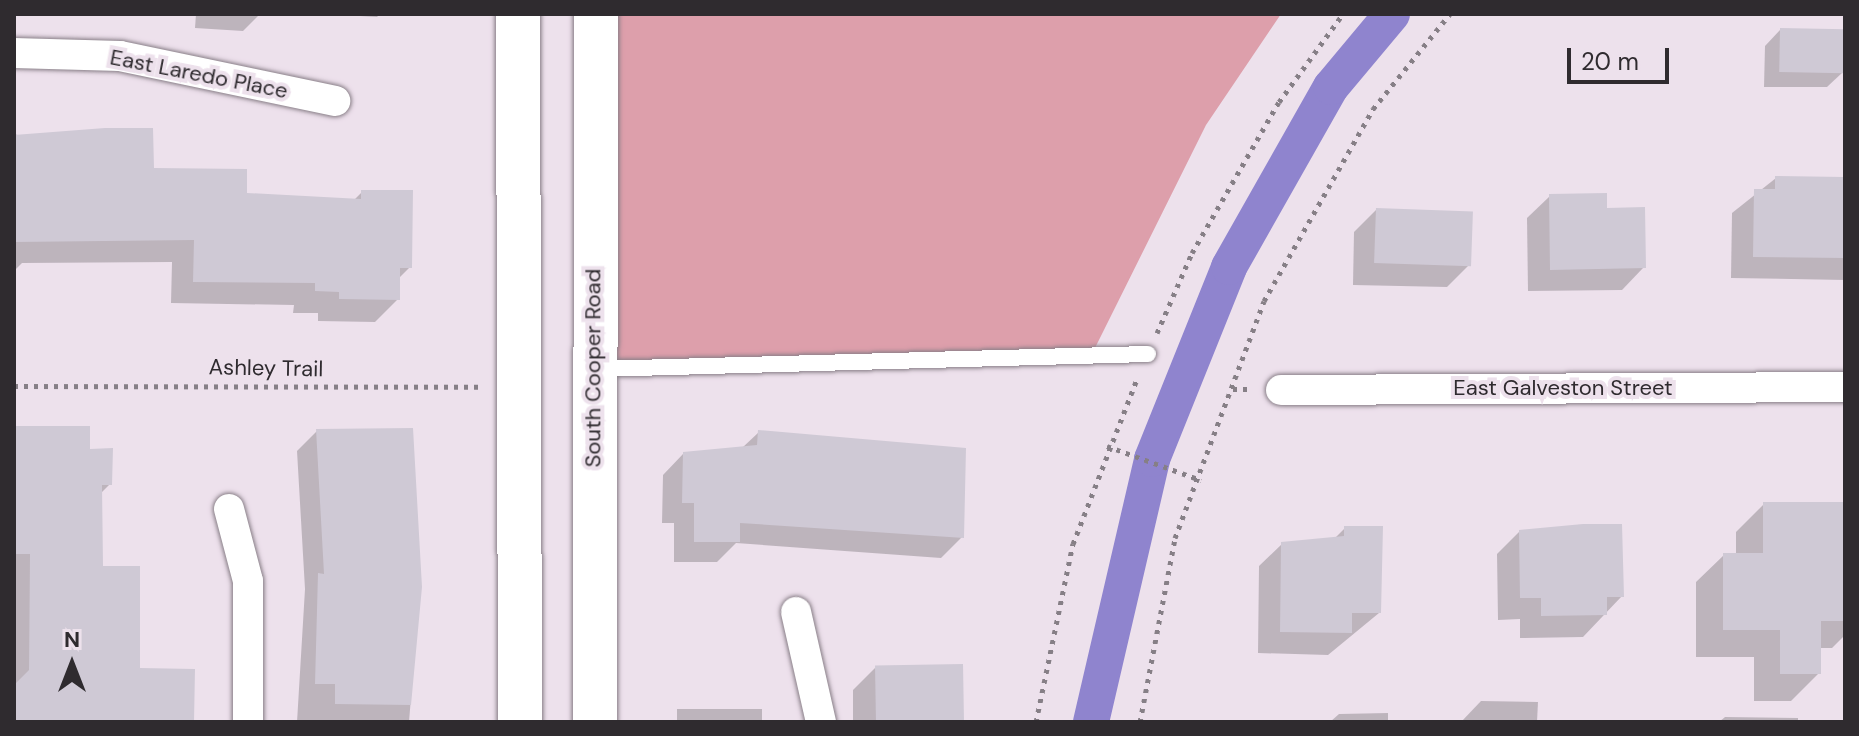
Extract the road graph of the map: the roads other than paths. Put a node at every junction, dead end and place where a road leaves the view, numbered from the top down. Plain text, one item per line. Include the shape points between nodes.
1 (518, 14) edge
2 (596, 14) edge
3 (14, 53) edge
4 (335, 101) dead end
5 (1148, 354) dead end
6 (591, 369) junction
7 (1845, 387) edge
8 (1281, 390) dead end
9 (229, 509) dead end
10 (796, 612) dead end
11 (248, 722) edge
12 (520, 722) edge
13 (595, 722) edge
14 (821, 722) edge

1 - 12 main road
2 - 6 main road, South Cooper Road
3 - 4 street, East Laredo Place via 120,56
5 - 6 lane
6 - 13 main road, South Cooper Road
7 - 8 street, East Galveston Street
9 - 11 street via 248,581
10 - 14 street

